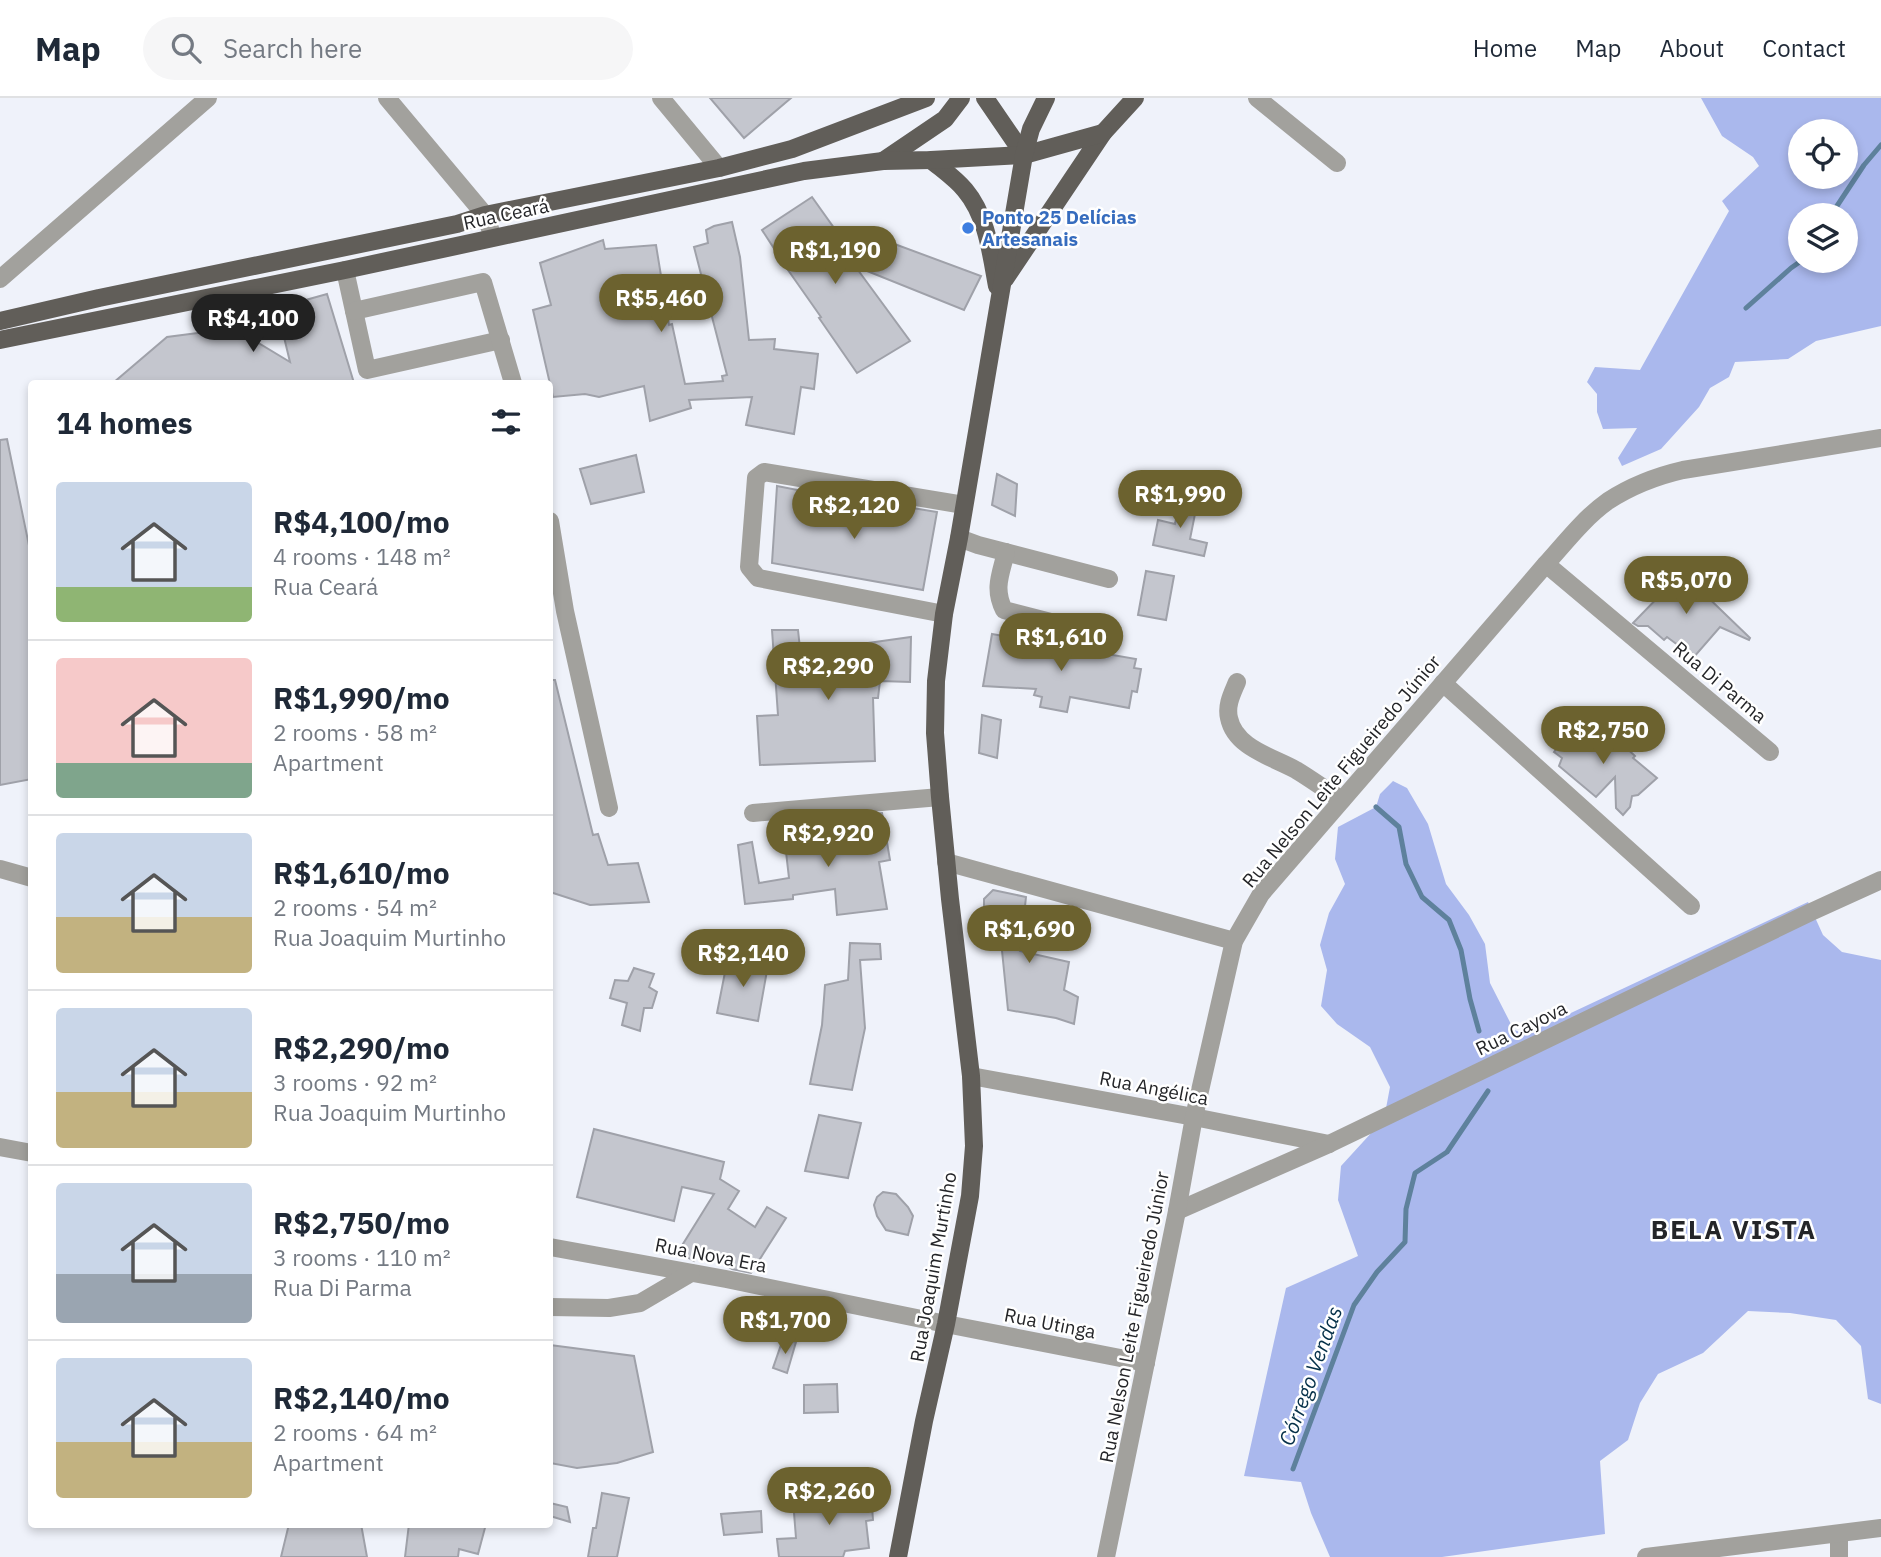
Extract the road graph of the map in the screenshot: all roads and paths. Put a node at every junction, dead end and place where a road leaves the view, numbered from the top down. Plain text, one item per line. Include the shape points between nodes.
1 (208, 98) edge
2 (387, 98) edge
3 (661, 98) edge
4 (926, 98) edge
5 (961, 98) edge
6 (985, 98) edge
7 (1046, 98) edge
8 (1135, 98) edge
9 (1257, 98) edge
10 (1103, 133) junction
11 (1024, 155) junction
12 (931, 160) junction
13 (883, 161) junction
14 (1336, 163) dead end
15 (719, 167) junction
16 (485, 215) junction
17 (493, 237) junction
18 (345, 270) junction
19 (0, 279) edge
20 (1000, 290) junction
21 (354, 310) junction
22 (0, 321) edge
23 (500, 340) junction
24 (3, 341) edge
25 (512, 380) edge
26 (1881, 438) edge
27 (964, 505) junction
28 (959, 538) junction
29 (553, 539) edge
30 (1006, 552) junction
31 (1546, 564) junction
32 (1109, 579) dead end
33 (944, 614) junction
34 (1101, 635) dead end
35 (1237, 682) dead end
36 (1443, 683) junction
37 (1770, 752) dead end
38 (940, 797) junction
39 (1342, 800) junction
40 (609, 808) dead end
41 (753, 813) dead end
42 (946, 862) junction
43 (0, 869) edge
44 (28, 877) edge
45 (1881, 880) edge
46 (1691, 906) dead end
47 (1234, 941) junction
48 (971, 1076) junction
49 (1194, 1117) junction
50 (1329, 1144) junction
51 (6, 1148) edge
52 (28, 1152) edge
53 (28, 1165) edge
54 (1177, 1211) junction
55 (553, 1248) edge
56 (691, 1273) junction
57 (553, 1307) edge
58 (946, 1324) junction
59 (1146, 1363) junction
60 (1881, 1528) edge
61 (1839, 1534) junction
62 (1670, 1556) edge
63 (898, 1557) edge
64 (1106, 1557) edge
65 (1646, 1557) edge
66 (1839, 1557) edge

1 - 19 street
2 - 16 street
3 - 15 street
4 - 15 main road, Rua Ceará via 793,149
5 - 13 main road via 945,119
6 - 11 main road
7 - 11 main road, Rua Joaquim Murtinho
8 - 10 main road
9 - 14 street
10 - 11 main road
10 - 20 main road
11 - 12 main road, Rua Ceará
11 - 20 main road, Rua Joaquim Murtinho
12 - 13 main road, Rua Ceará
12 - 20 main road via 966,191 980,216
13 - 17 main road, Rua Ceará via 804,171
15 - 16 main road, Rua Ceará
16 - 17 street
16 - 22 main road, Rua Ceará
17 - 18 main road, Rua Ceará
18 - 21 street
18 - 24 main road, Rua Ceará
20 - 27 main road, Rua Joaquim Murtinho
21 - 23 street via 483,282
21 - 23 street via 367,370
23 - 25 street
26 - 31 street, Rua Nelson Leite Figueiredo Júnior via 1653,477 1608,502
27 - 28 main road, Rua Joaquim Murtinho
27 - 33 street via 764,472 756,478 749,567 758,578
28 - 30 street
28 - 33 main road, Rua Joaquim Murtinho
29 - 40 street
30 - 32 street
30 - 34 street via 997,587 1004,610
31 - 36 street, Rua Nelson Leite Figueiredo Júnior
31 - 37 street, Rua Di Parma
33 - 38 main road, Rua Joaquim Murtinho via 936,681
35 - 39 street via 1228,718 1238,737
36 - 39 street, Rua Nelson Leite Figueiredo Júnior
36 - 46 street
38 - 41 street
38 - 42 main road, Rua Joaquim Murtinho
39 - 47 street, Rua Nelson Leite Figueiredo Júnior via 1261,894
42 - 47 street
42 - 48 main road, Rua Joaquim Murtinho
43 - 44 street
45 - 50 street, Rua Cayova
47 - 49 street, Rua Nelson Leite Figueiredo Júnior
48 - 49 street, Rua Angélica
48 - 58 main road, Rua Joaquim Murtinho via 974,1146 970,1196
49 - 50 street, Rua Angélica
49 - 54 street, Rua Nelson Leite Figueiredo Júnior
50 - 54 street, Rua Cayova
51 - 52 street
51 - 53 street
54 - 59 street, Rua Nelson Leite Figueiredo Júnior
55 - 56 street, Rua Nova Era
56 - 57 street via 640,1303 609,1308
56 - 58 street, Rua Nova Era
58 - 59 street, Rua Utinga
58 - 63 main road, Rua Joaquim Murtinho
59 - 64 street, Rua Nelson Leite Figueiredo Júnior
60 - 61 street
61 - 62 street
61 - 66 street
62 - 65 street

